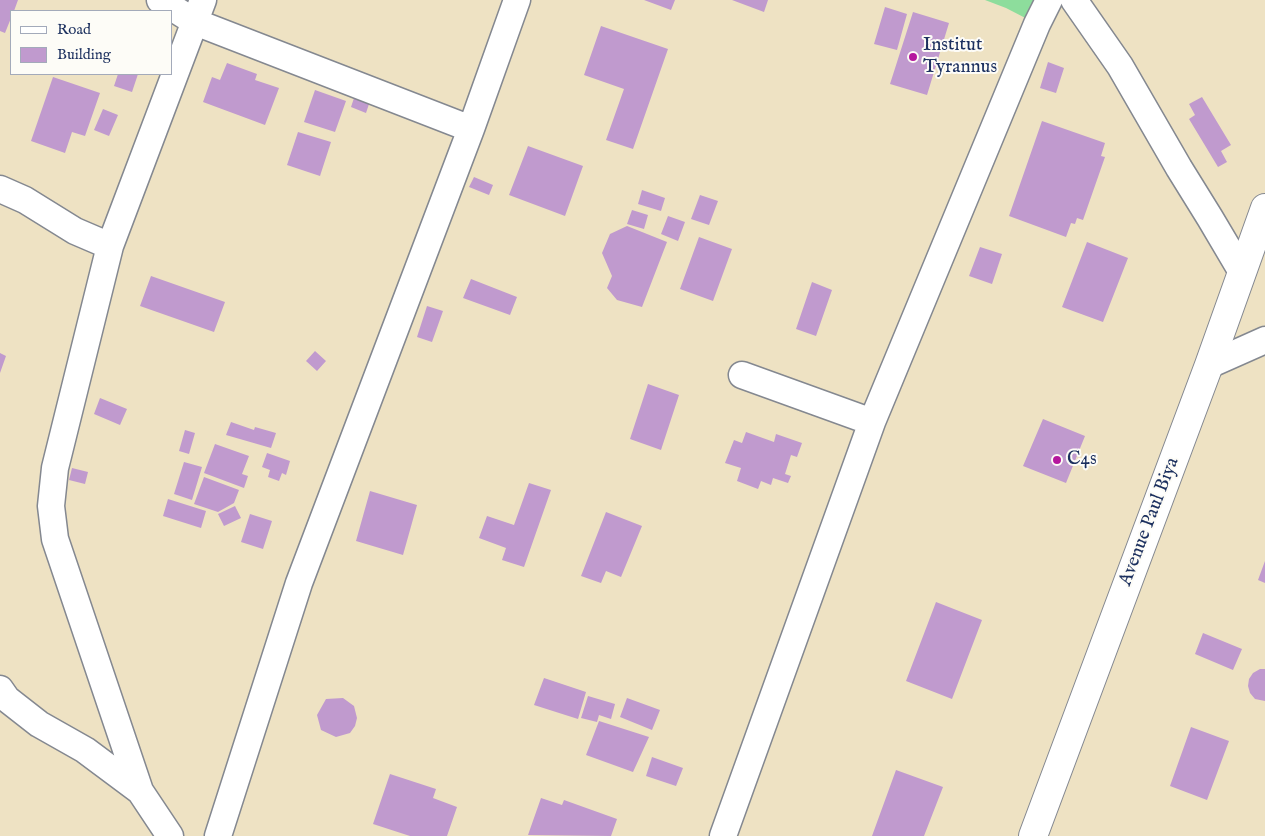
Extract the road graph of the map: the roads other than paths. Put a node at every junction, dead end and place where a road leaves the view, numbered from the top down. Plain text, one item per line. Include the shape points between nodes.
1 (160, 0) edge
2 (517, 0) edge
3 (1049, 0) edge
4 (1074, 0) edge
5 (199, 11) edge
6 (471, 129) junction
7 (0, 189) edge
8 (1265, 208) edge
9 (110, 246) junction
10 (1242, 272) junction
11 (1265, 340) edge
12 (1209, 365) junction
13 (742, 375) dead end
14 (872, 422) junction
15 (0, 689) edge
16 (140, 791) junction
17 (170, 836) edge
18 (218, 836) edge
19 (723, 836) edge
20 (1032, 836) edge

1 - 5 street
2 - 6 street
3 - 14 street
4 - 10 street via 1120,66
5 - 6 street
5 - 9 street
6 - 18 street via 299,583
7 - 9 street via 25,200 75,231
8 - 10 main road, Avenue Paul Biya
9 - 16 street via 55,468 51,506 55,539
10 - 12 main road, Avenue Paul Biya
11 - 12 street
12 - 20 main road, Avenue Paul Biya
13 - 14 street
14 - 19 street
15 - 16 street via 7,699 39,724 85,750
16 - 17 street

